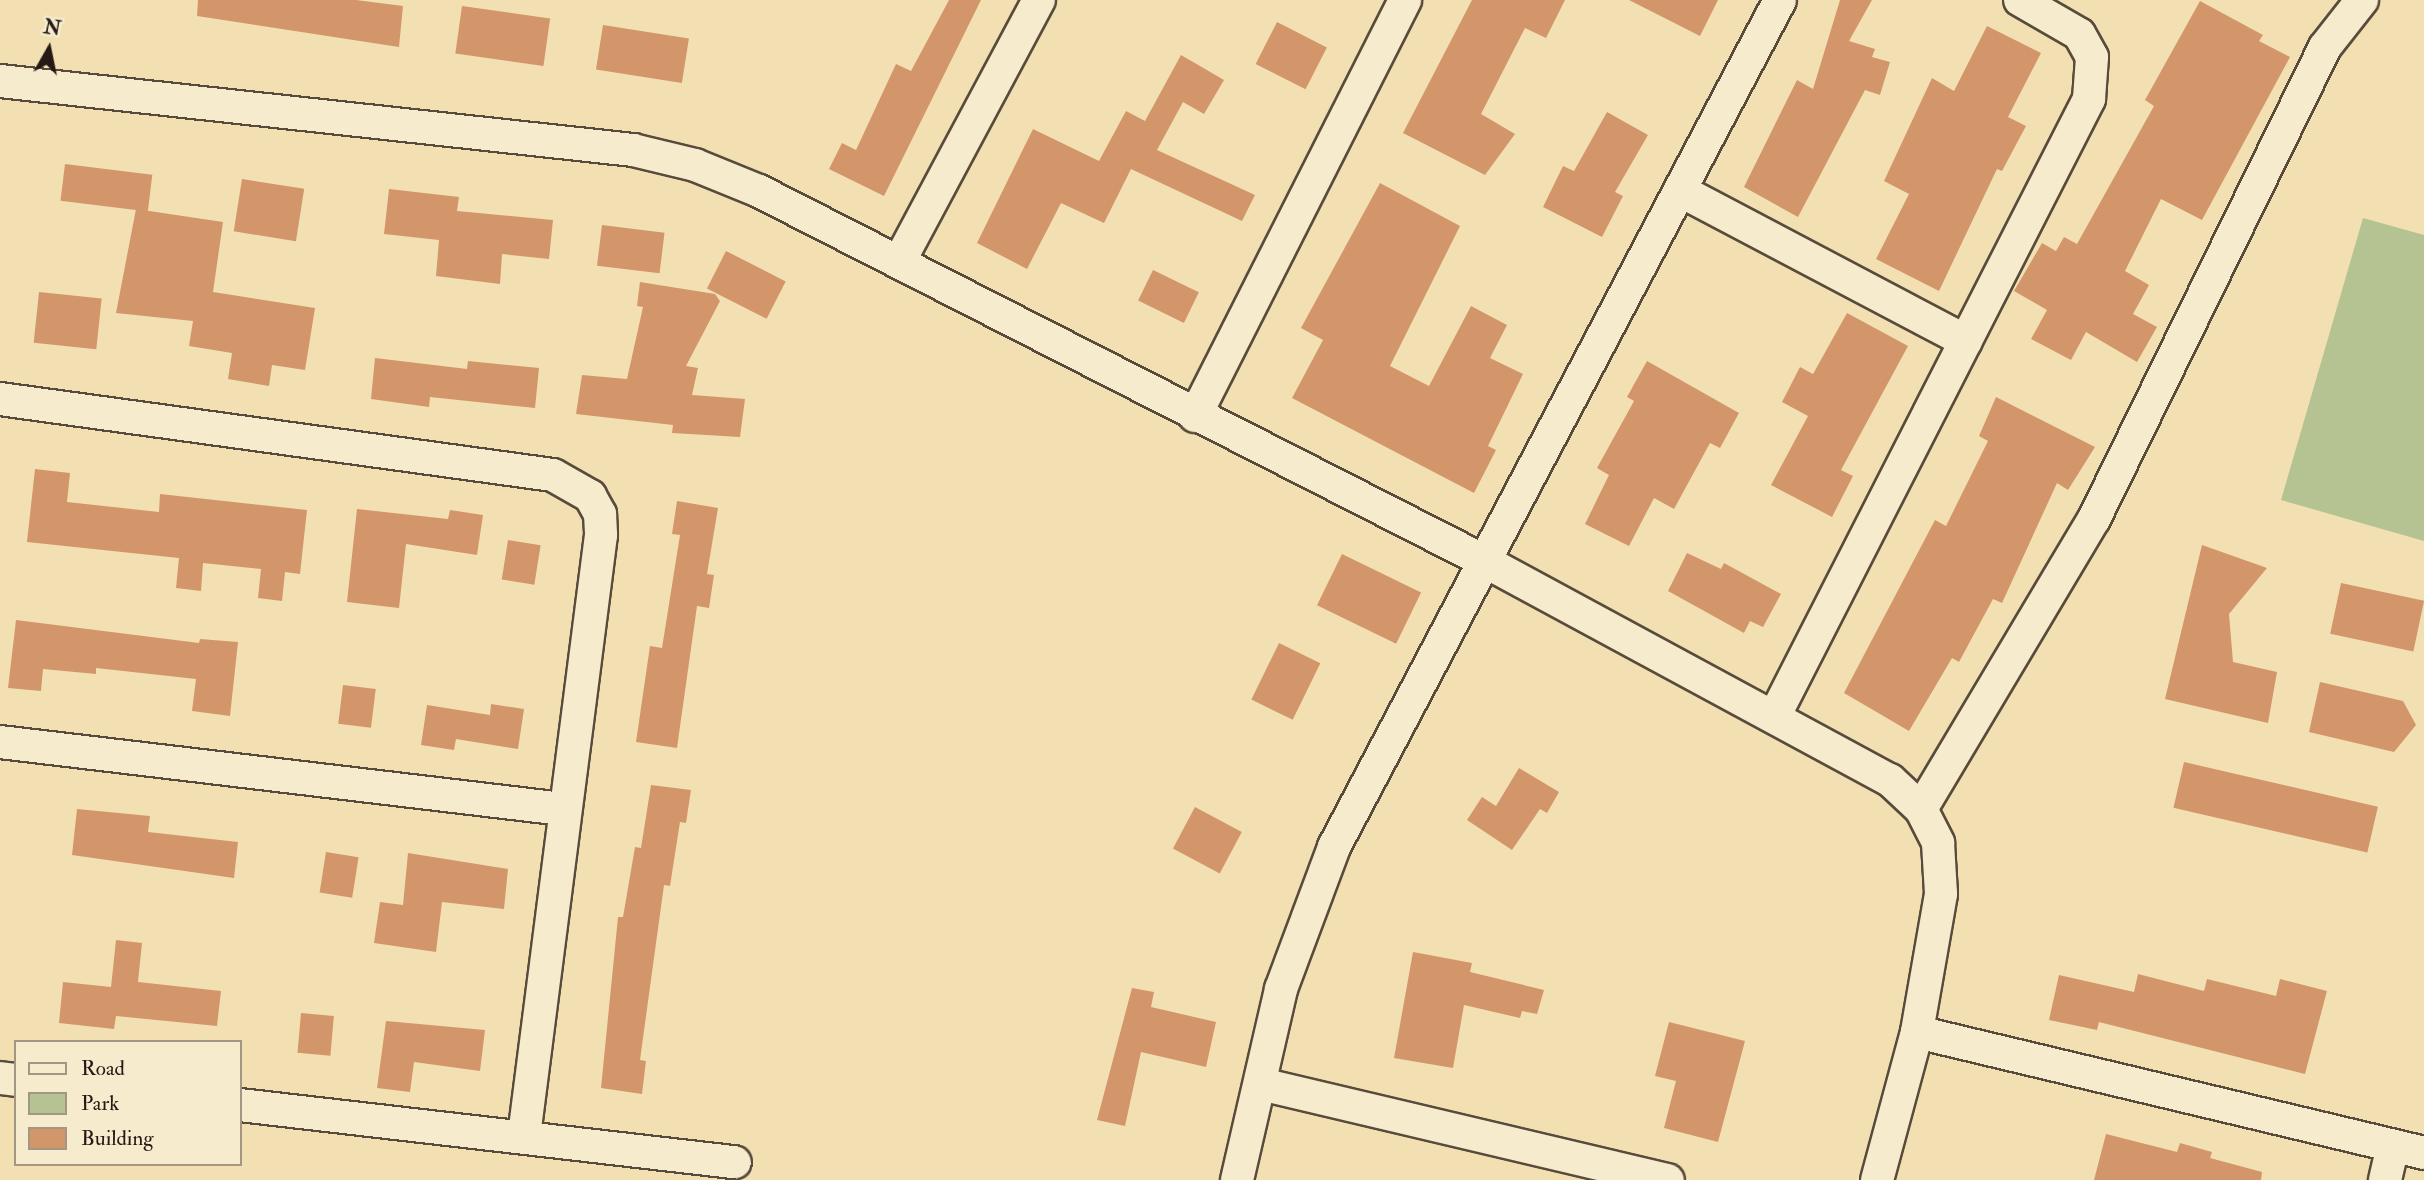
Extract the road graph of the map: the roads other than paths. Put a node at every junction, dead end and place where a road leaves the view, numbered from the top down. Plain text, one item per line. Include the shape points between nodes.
1 (1039, 0) edge
2 (1405, 0) edge
3 (1780, 0) edge
4 (2020, 0) edge
5 (2362, 0) edge
6 (0, 81) edge
7 (1681, 191) junction
8 (899, 262) junction
9 (1966, 341) junction
10 (0, 399) edge
11 (1195, 416) junction
12 (1488, 563) junction
13 (1774, 717) junction
14 (0, 741) edge
15 (563, 809) junction
16 (1921, 809) junction
17 (1917, 1032) junction
18 (1261, 1084) junction
19 (242, 1105) edge
20 (523, 1136) junction
21 (2393, 1146) junction
22 (2424, 1153) edge
23 (735, 1162) dead end
24 (1237, 1180) edge
25 (1668, 1180) edge
26 (1877, 1180) edge
27 (2385, 1180) edge

1 - 8 street
2 - 11 street
3 - 7 street
4 - 9 street via 2079,34 2092,57 2089,99
5 - 16 street via 2325,47 2094,519
6 - 8 street via 633,150 695,165 759,191
7 - 9 street
7 - 12 street
8 - 11 street
9 - 13 street
10 - 15 street via 553,475 573,483 600,514 601,535
11 - 12 street
12 - 13 street
12 - 18 street via 1334,847 1281,989
13 - 16 street via 1890,779
14 - 15 street
15 - 20 street
16 - 17 street via 1938,842 1941,894
17 - 21 street
17 - 26 street
18 - 24 street
18 - 25 street
19 - 20 street
20 - 23 street
21 - 22 street
21 - 27 street

